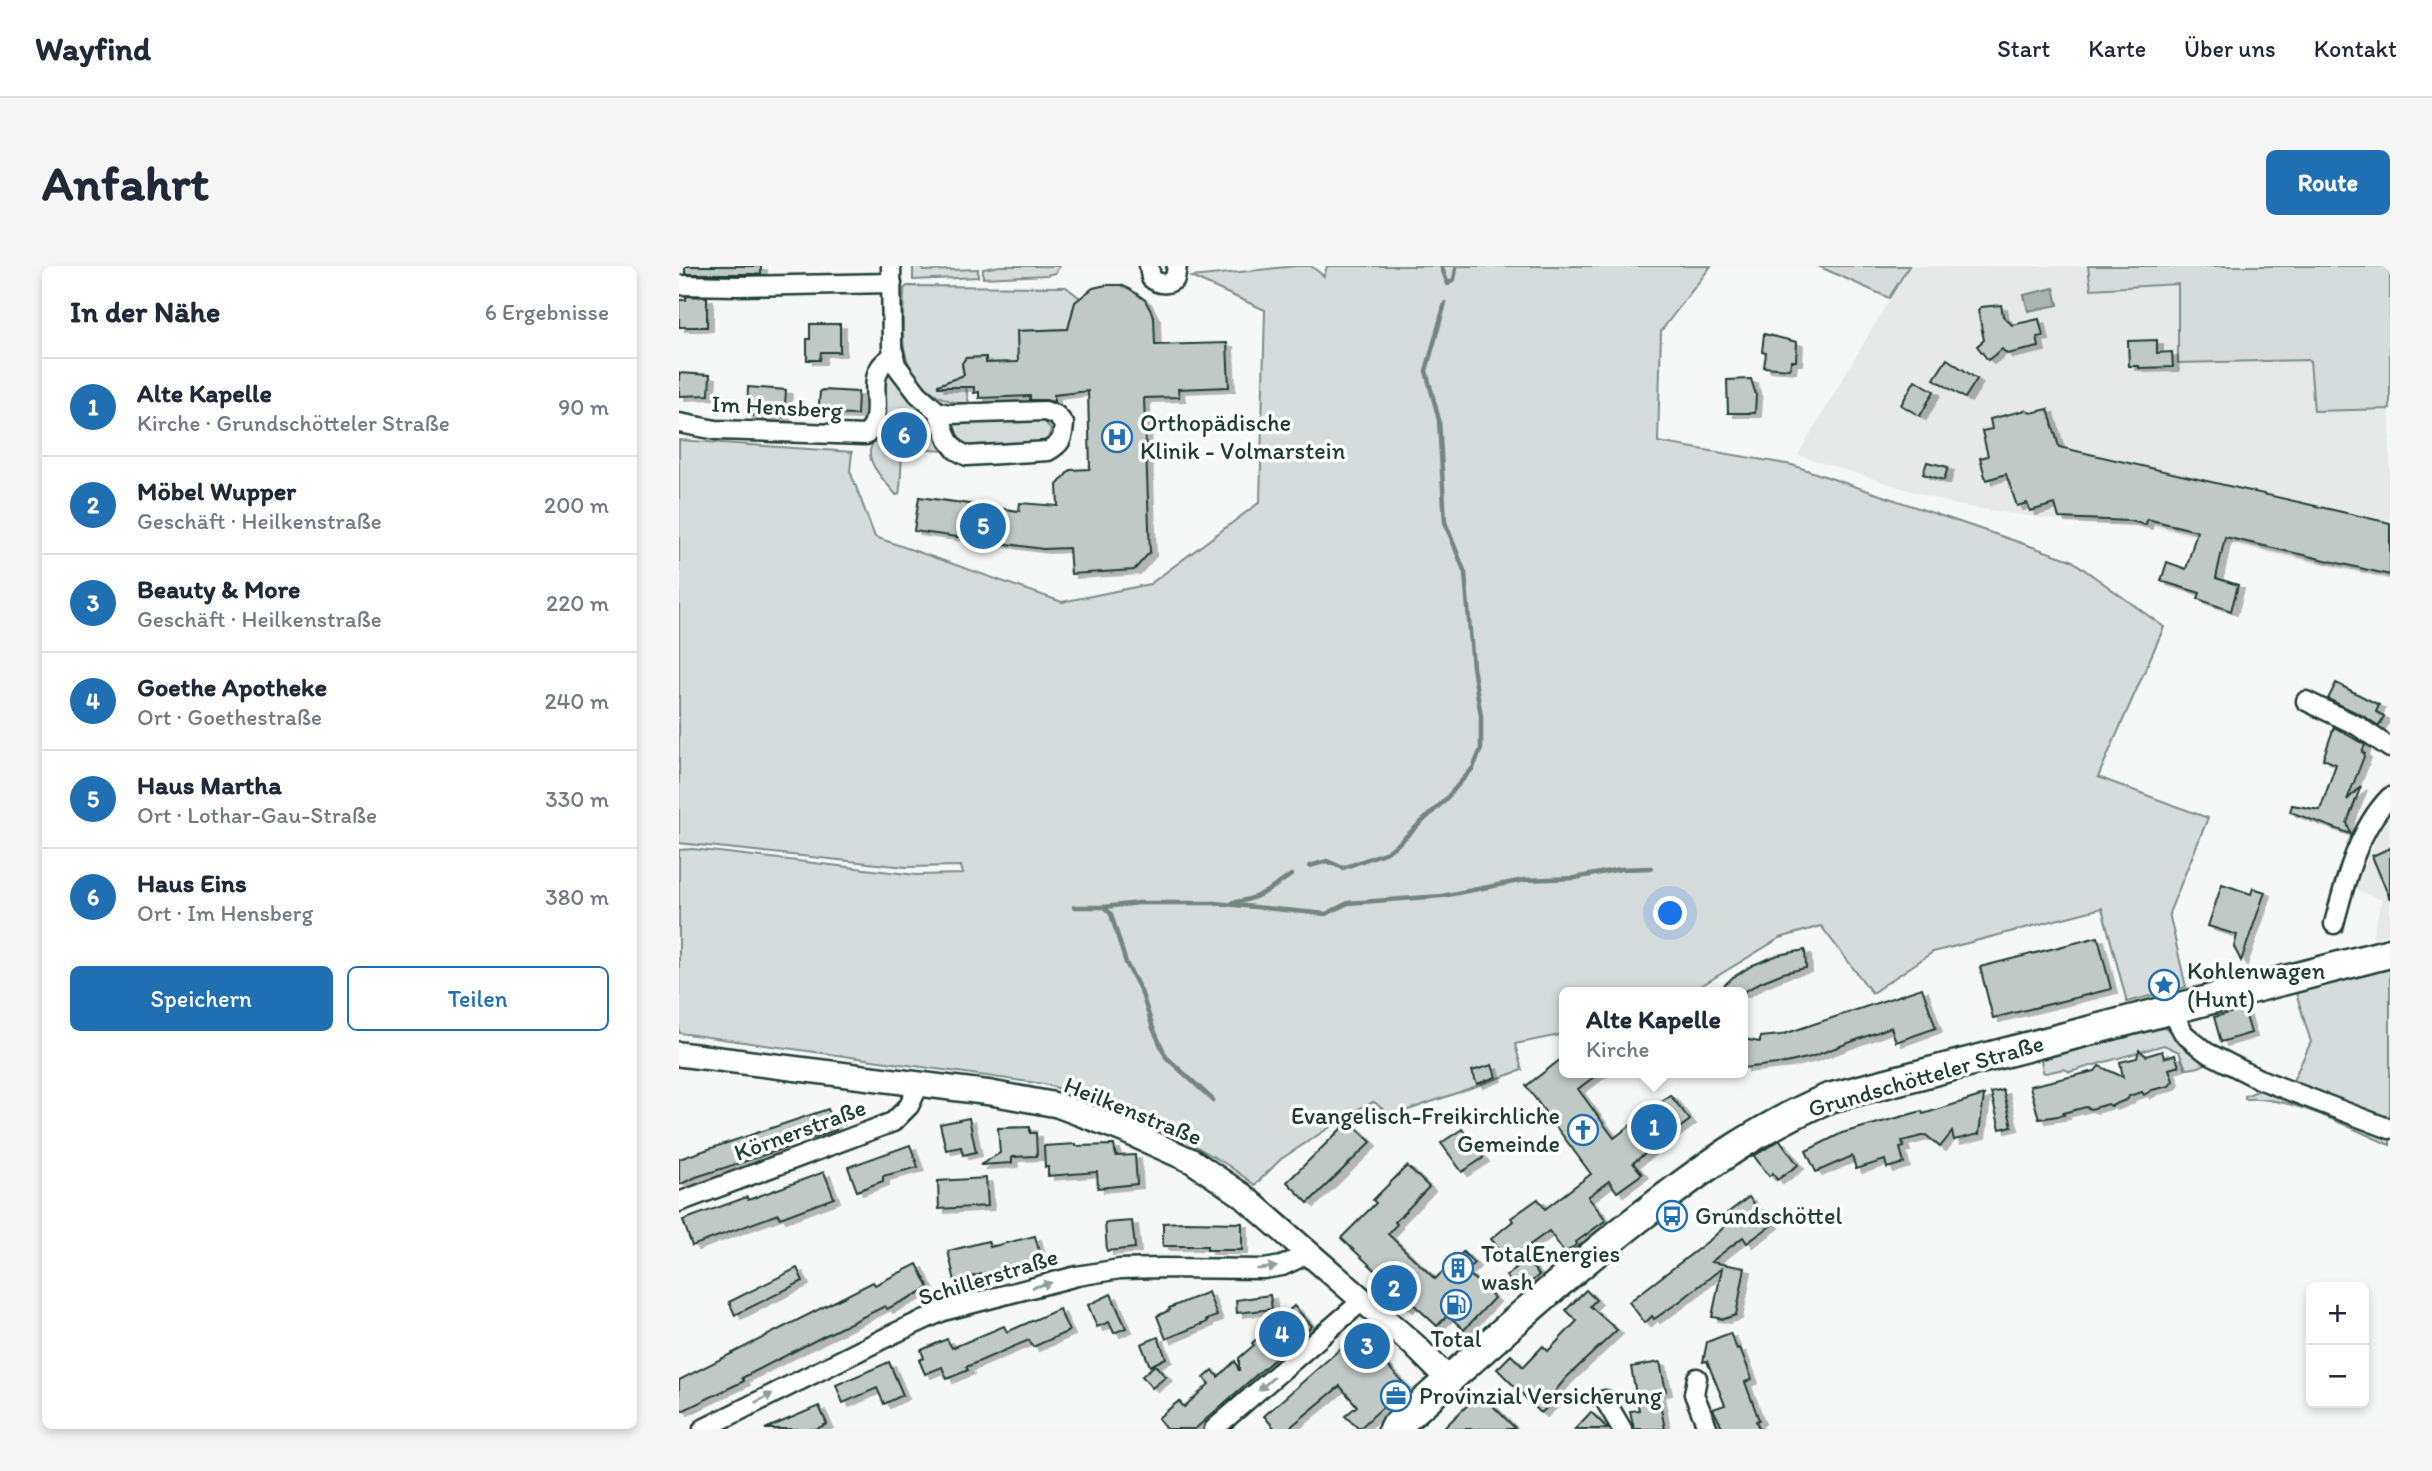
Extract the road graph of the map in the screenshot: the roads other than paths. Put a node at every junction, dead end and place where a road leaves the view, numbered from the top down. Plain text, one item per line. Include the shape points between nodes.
1 (1149, 266) edge
2 (1182, 267) edge
3 (891, 274) edge
4 (679, 285) edge
5 (894, 354) junction
6 (938, 412) junction
7 (679, 424) edge
8 (2306, 701) dead end
9 (2390, 748) edge
10 (2390, 797) edge
11 (2334, 924) dead end
12 (2390, 953) edge
13 (2171, 1010) junction
14 (679, 1054) edge
15 (920, 1083) junction
16 (2390, 1129) edge
17 (679, 1202) edge
18 (1306, 1251) junction
19 (1362, 1301) junction
20 (1697, 1378) dead end
21 (1450, 1380) junction
22 (1605, 1400) dead end
23 (703, 1429) edge
24 (1214, 1429) edge
25 (1393, 1429) edge
26 (1622, 1429) edge
27 (1708, 1429) edge

1 - 2 street via 1151,278 1160,284 1175,279
3 - 4 street via 739,286
3 - 5 street
5 - 6 street via 902,376
5 - 7 street, Im Hensberg via 877,373 875,421 866,435 716,430
6 - 6 street via 948,440 967,456 1048,451 1063,438 1064,425 1045,411
8 - 9 street via 2358,726
10 - 11 street via 2364,836
12 - 13 main road, Grundschötteler Straße
13 - 16 street via 2184,1034 2206,1052 2259,1079
13 - 21 main road, Grundschötteler Straße via 1829,1098 1791,1114 1696,1174 1633,1222
14 - 15 street, Heilkenstraße
15 - 17 street, Körnerstraße via 909,1106 893,1122
15 - 18 street, Heilkenstraße via 1057,1105 1123,1130 1202,1168 1262,1211
18 - 19 street, Heilkenstraße
23 -> 18 street, Schillerstraße via 943,1311 1077,1276 1120,1269 1264,1269 1282,1266
19 - 21 street, Heilkenstraße
19 -> 24 street
20 - 27 street via 1694,1394
21 - 25 main road, Grundschötteler Straße
22 - 26 street

